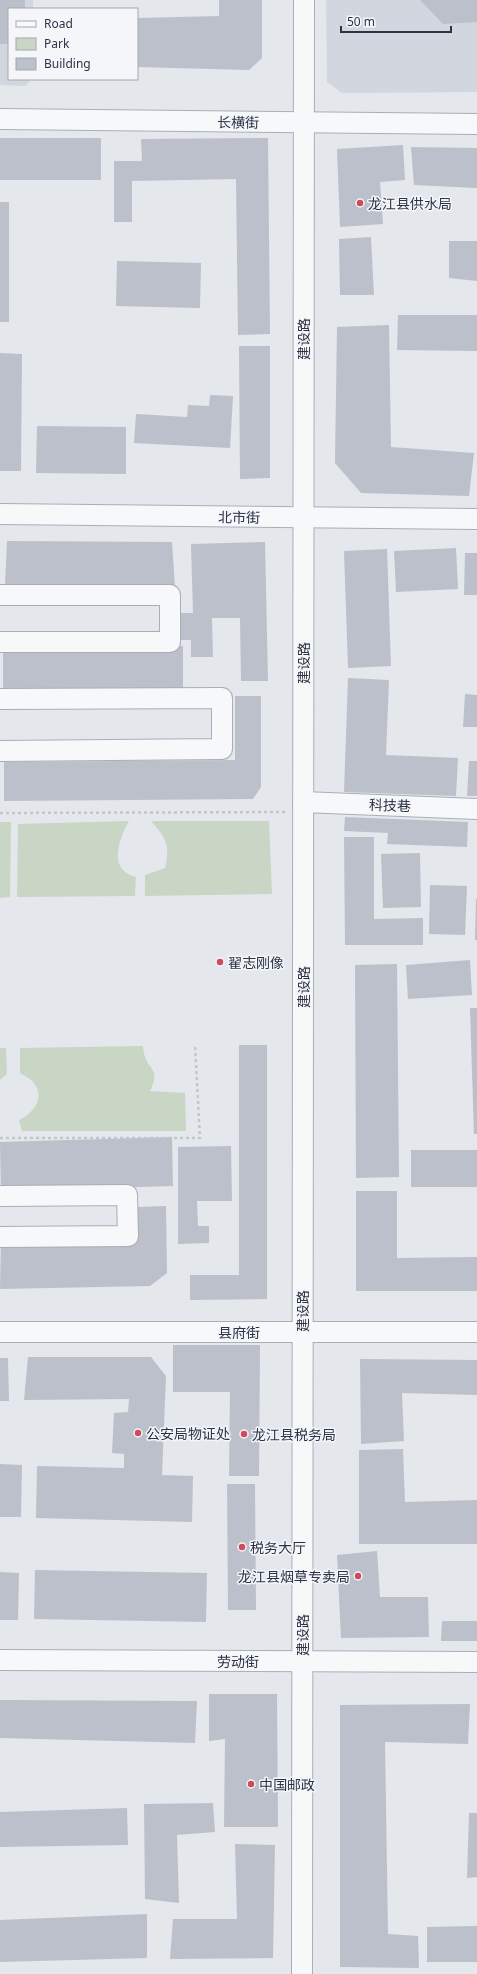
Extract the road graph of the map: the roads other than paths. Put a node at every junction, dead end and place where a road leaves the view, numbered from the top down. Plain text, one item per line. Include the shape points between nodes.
1 (304, 0) edge
2 (0, 119) edge
3 (304, 123) junction
4 (477, 124) edge
5 (0, 514) edge
6 (303, 517) junction
7 (477, 519) edge
8 (0, 595) edge
9 (0, 642) edge
10 (0, 699) edge
11 (0, 750) edge
12 (303, 807) junction
13 (477, 808) edge
14 (0, 1196) edge
15 (0, 1237) edge
16 (0, 1332) edge
17 (302, 1332) junction
18 (477, 1332) edge
19 (0, 1660) edge
20 (302, 1662) junction
21 (477, 1662) edge
22 (302, 1974) edge

1 - 3 street, 建设路
2 - 3 street, 长横街
3 - 4 street, 长横街
3 - 6 street, 建设路
5 - 6 street, 北市街
6 - 7 street, 北市街
6 - 12 street, 建设路
8 - 9 street via 170,595 170,642
10 - 11 street via 222,698 222,749
12 - 13 street, 科技巷
12 - 17 street, 建设路
14 - 15 street via 127,1195 128,1236
16 - 17 street, 县府街
17 - 18 street, 县府街
17 - 20 street, 建设路
19 - 20 street, 劳动街
20 - 21 street, 劳动街
20 - 22 street, 建设路

